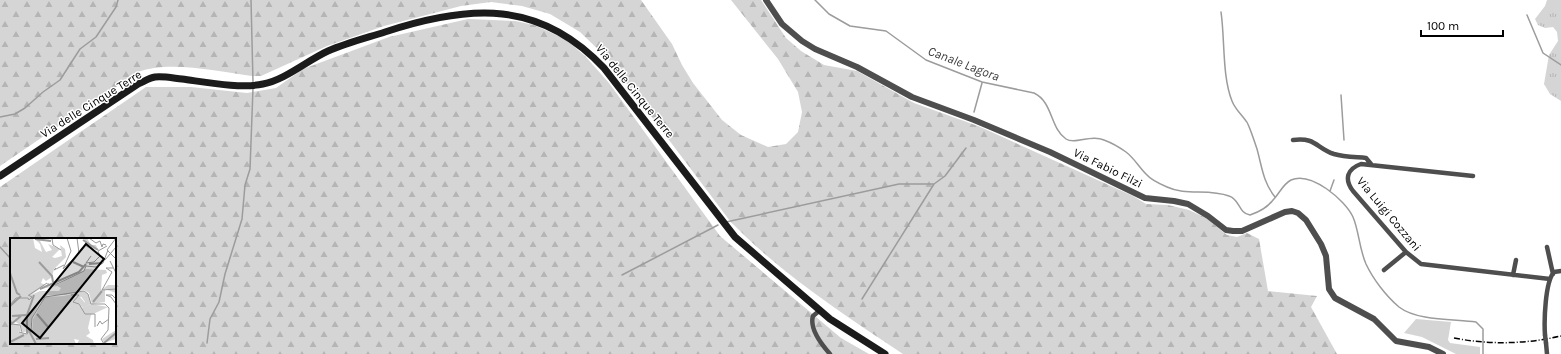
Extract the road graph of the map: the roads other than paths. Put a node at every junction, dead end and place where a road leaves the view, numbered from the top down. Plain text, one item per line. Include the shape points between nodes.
1 (766, 0) edge
2 (1293, 140) dead end
3 (1371, 164) junction
4 (0, 176) edge
5 (1473, 176) dead end
6 (1547, 247) dead end
7 (1406, 252) junction
8 (1516, 260) dead end
9 (1384, 270) dead end
10 (1561, 271) edge
11 (1553, 274) junction
12 (1513, 275) junction
13 (1550, 279) junction
14 (819, 311) junction
15 (830, 354) edge
16 (885, 354) edge
17 (1444, 354) edge
18 (1547, 354) edge

1 - 17 street, Via Fabio Filzi via 782,24 815,49 857,67 912,97 1050,152 1145,198 1188,204 1233,232 1242,231 1285,212 1298,213 1306,220 1321,244 1326,256 1329,289 1335,298 1374,319 1396,341 1430,347
2 - 3 street via 1312,140 1335,154 1366,158
3 - 5 street, Via Luigi Cozzani
3 - 7 street, Via Luigi Cozzani via 1361,164 1353,168 1348,176 1349,186
4 - 14 main road, Via delle Cinque Terre via 148,79 156,77 222,84 262,85 328,51 412,23 447,14 484,10 504,11 548,23 582,43 726,227
6 - 11 street
7 - 9 street
7 - 12 street, Via Luigi Cozzani via 1421,264
8 - 12 street
10 - 11 street
11 - 13 street
12 - 13 street, Via Luigi Cozzani
13 - 18 street, bridge via 1544,316
14 - 15 street via 813,316 813,328
14 - 16 main road, Via delle Cinque Terre

